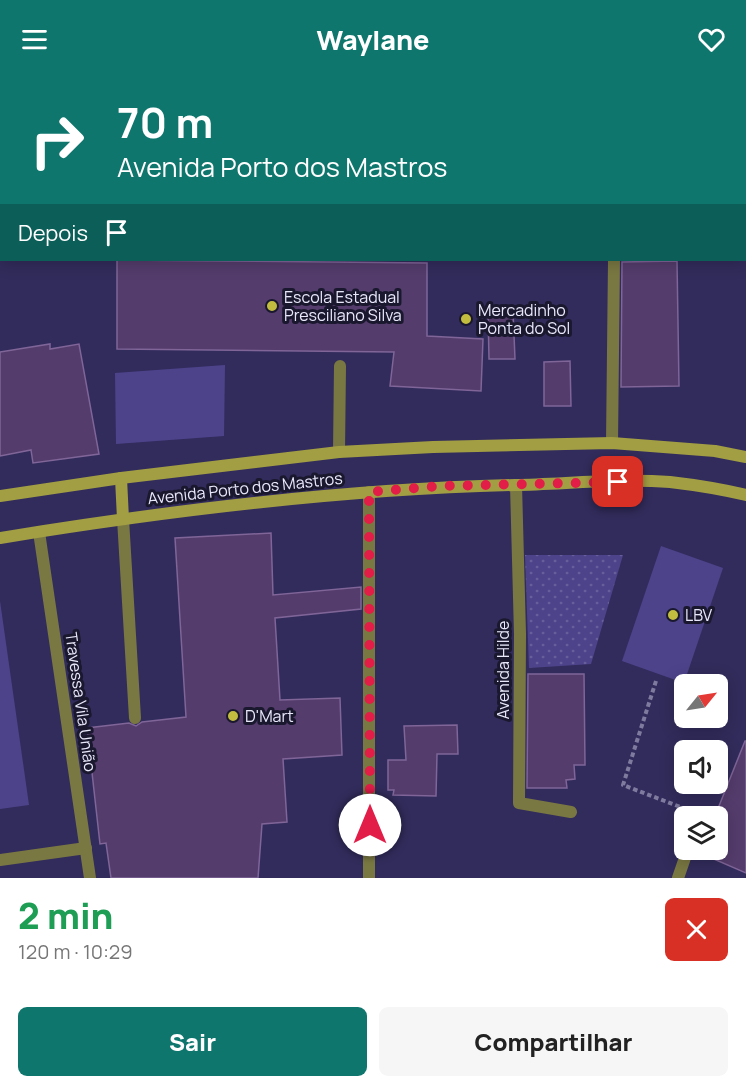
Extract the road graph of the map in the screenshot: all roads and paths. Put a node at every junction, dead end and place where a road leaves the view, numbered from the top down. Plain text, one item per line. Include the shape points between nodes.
1 (614, 261) edge
2 (340, 366) dead end
3 (612, 443) junction
4 (339, 452) junction
5 (746, 457) edge
6 (121, 478) junction
7 (516, 485) junction
8 (369, 492) junction
9 (746, 495) edge
10 (0, 496) edge
11 (123, 519) junction
12 (39, 532) junction
13 (0, 538) edge
14 (656, 681) dead end
15 (135, 718) dead end
16 (677, 806) edge
17 (571, 812) dead end
18 (86, 848) junction
19 (0, 860) edge
20 (684, 860) edge
21 (90, 878) edge
22 (369, 878) edge
23 (678, 878) edge

1 - 3 street
2 - 4 street
3 - 4 main road, Avenida Porto dos Mastros
3 - 5 main road, Avenida Porto dos Mastros
4 - 6 main road, Avenida Porto dos Mastros
6 - 10 main road, Avenida Porto dos Mastros
6 - 11 main road
7 - 8 main road, Avenida Porto dos Mastros
7 - 9 main road, Avenida Porto dos Mastros via 668,482
7 - 17 street, Avenida Hilde via 519,803
8 - 11 main road, Avenida Porto dos Mastros
8 - 22 street
11 - 12 main road, Avenida Porto dos Mastros
11 - 15 street
12 - 13 main road, Avenida Porto dos Mastros
12 - 18 street, Travessa Vila União
14 - 16 path via 623,785
18 - 19 street
18 - 21 street, Travessa Vila União
20 - 23 street

